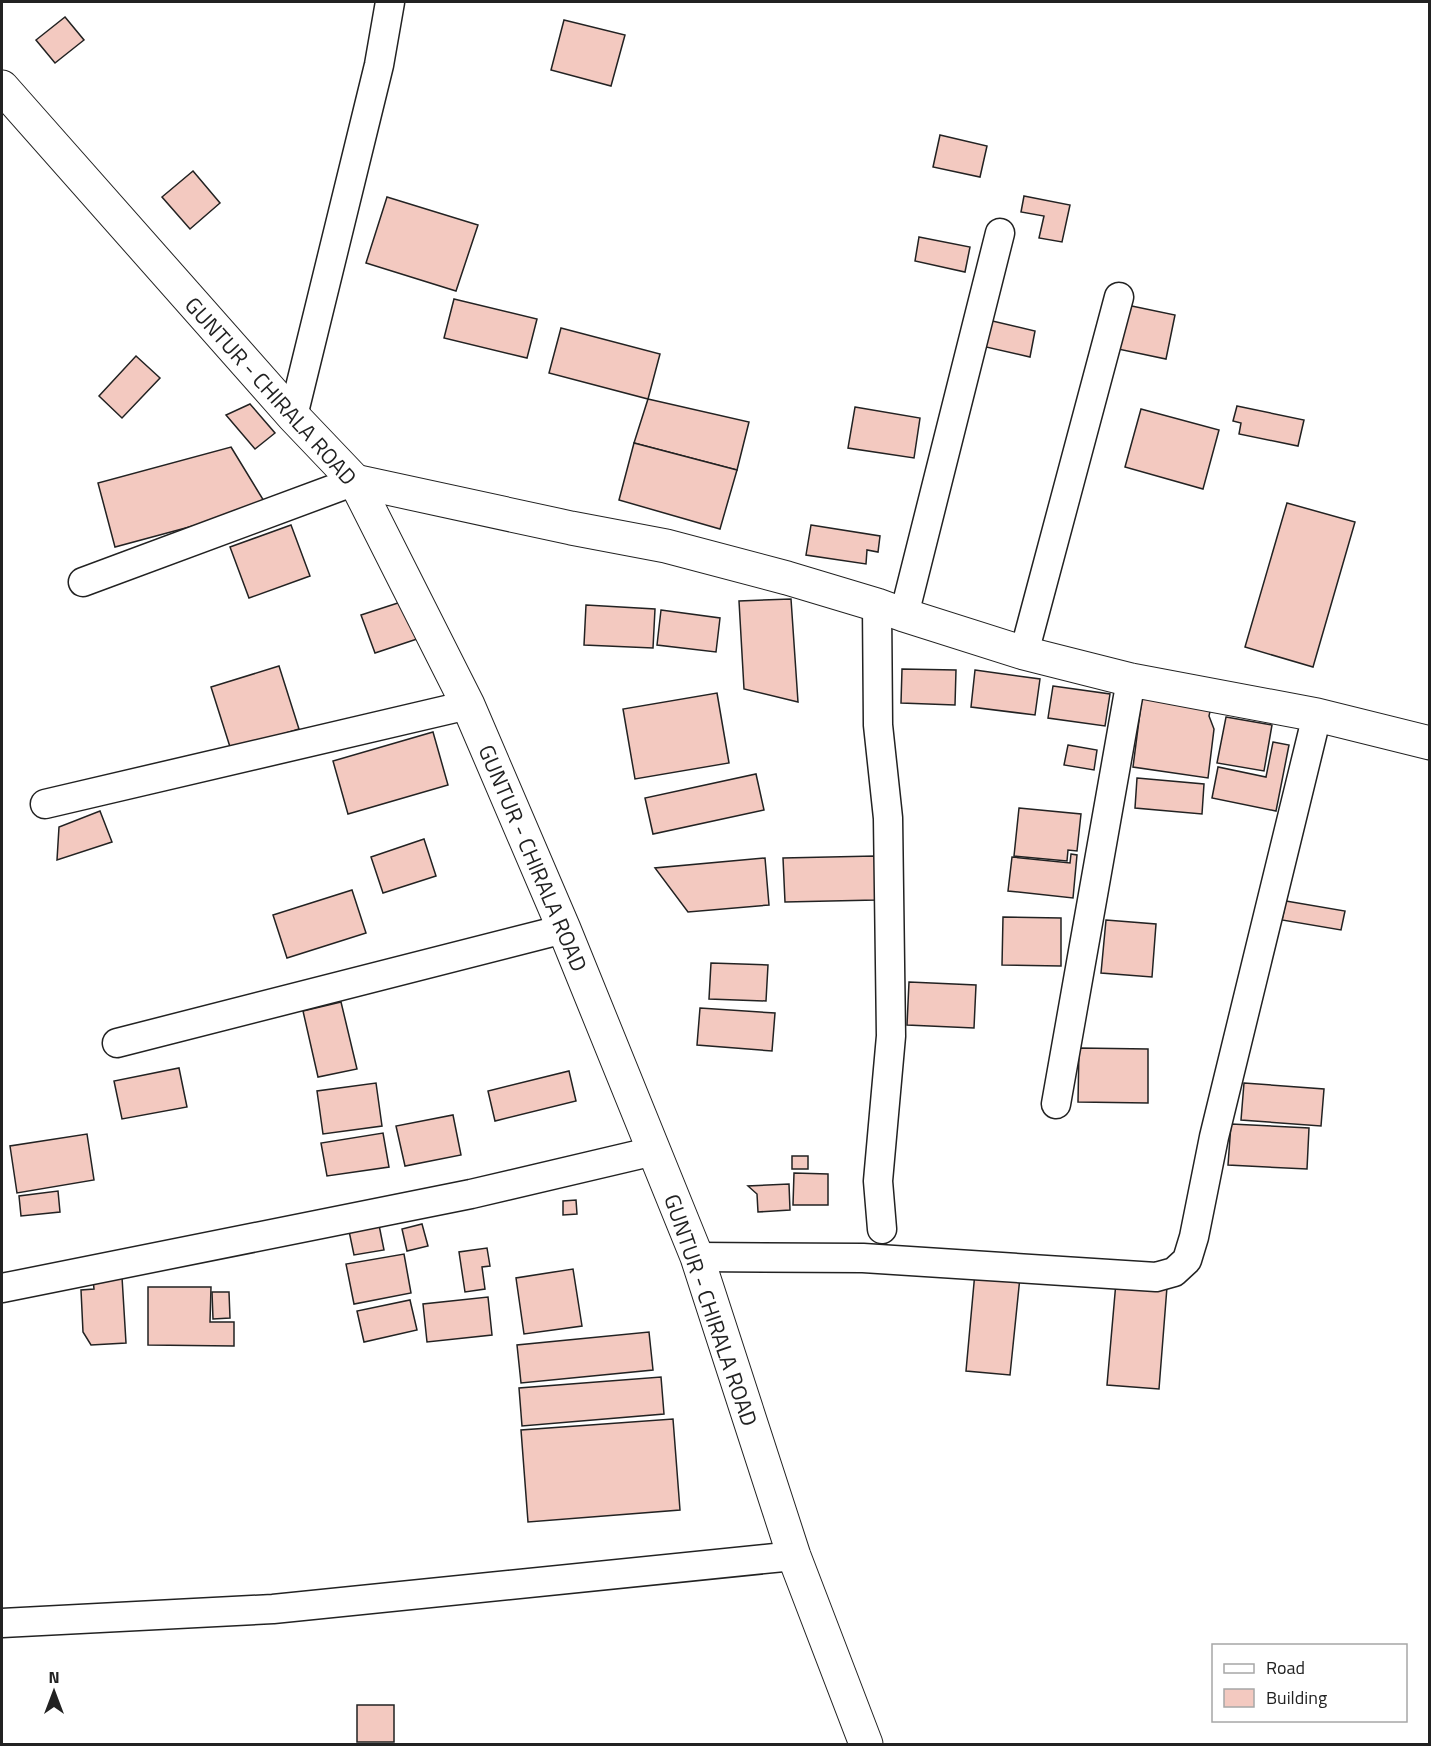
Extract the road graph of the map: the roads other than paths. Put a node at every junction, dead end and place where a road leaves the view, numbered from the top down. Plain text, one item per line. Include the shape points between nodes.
1 (390, 2) edge
2 (2, 87) edge
3 (1000, 233) dead end
4 (1119, 297) dead end
5 (293, 416) junction
6 (355, 481) junction
7 (83, 582) dead end
8 (891, 610) junction
9 (1024, 653) junction
10 (1131, 680) junction
11 (468, 705) junction
12 (1317, 715) junction
13 (1430, 743) edge
14 (45, 804) dead end
15 (564, 929) junction
16 (117, 1043) dead end
17 (1056, 1104) dead end
18 (654, 1151) junction
19 (882, 1228) dead end
20 (697, 1257) junction
21 (2, 1288) edge
22 (794, 1556) junction
23 (2, 1623) edge
24 (866, 1744) edge

1 - 5 street via 379,65
2 - 5 main road, GUNTUR - CHIRALA ROAD
3 - 8 street
4 - 9 street
5 - 6 main road, GUNTUR - CHIRALA ROAD
6 - 7 street
6 - 8 main road via 666,546
6 - 11 main road, GUNTUR - CHIRALA ROAD
8 - 9 main road
8 - 19 street via 878,725 888,818 891,1036 878,1181
9 - 10 main road
10 - 12 main road
10 - 17 street
11 - 14 street
11 - 15 main road, GUNTUR - CHIRALA ROAD
12 - 13 main road
12 - 20 street via 1216,1126 1194,1237 1187,1260 1174,1272 1156,1277 863,1258
15 - 16 street
15 - 18 main road, GUNTUR - CHIRALA ROAD
18 - 20 main road, GUNTUR - CHIRALA ROAD
18 - 21 street via 471,1194
20 - 22 main road, GUNTUR - CHIRALA ROAD
22 - 23 street via 273,1608
22 - 24 main road, GUNTUR - CHIRALA ROAD

